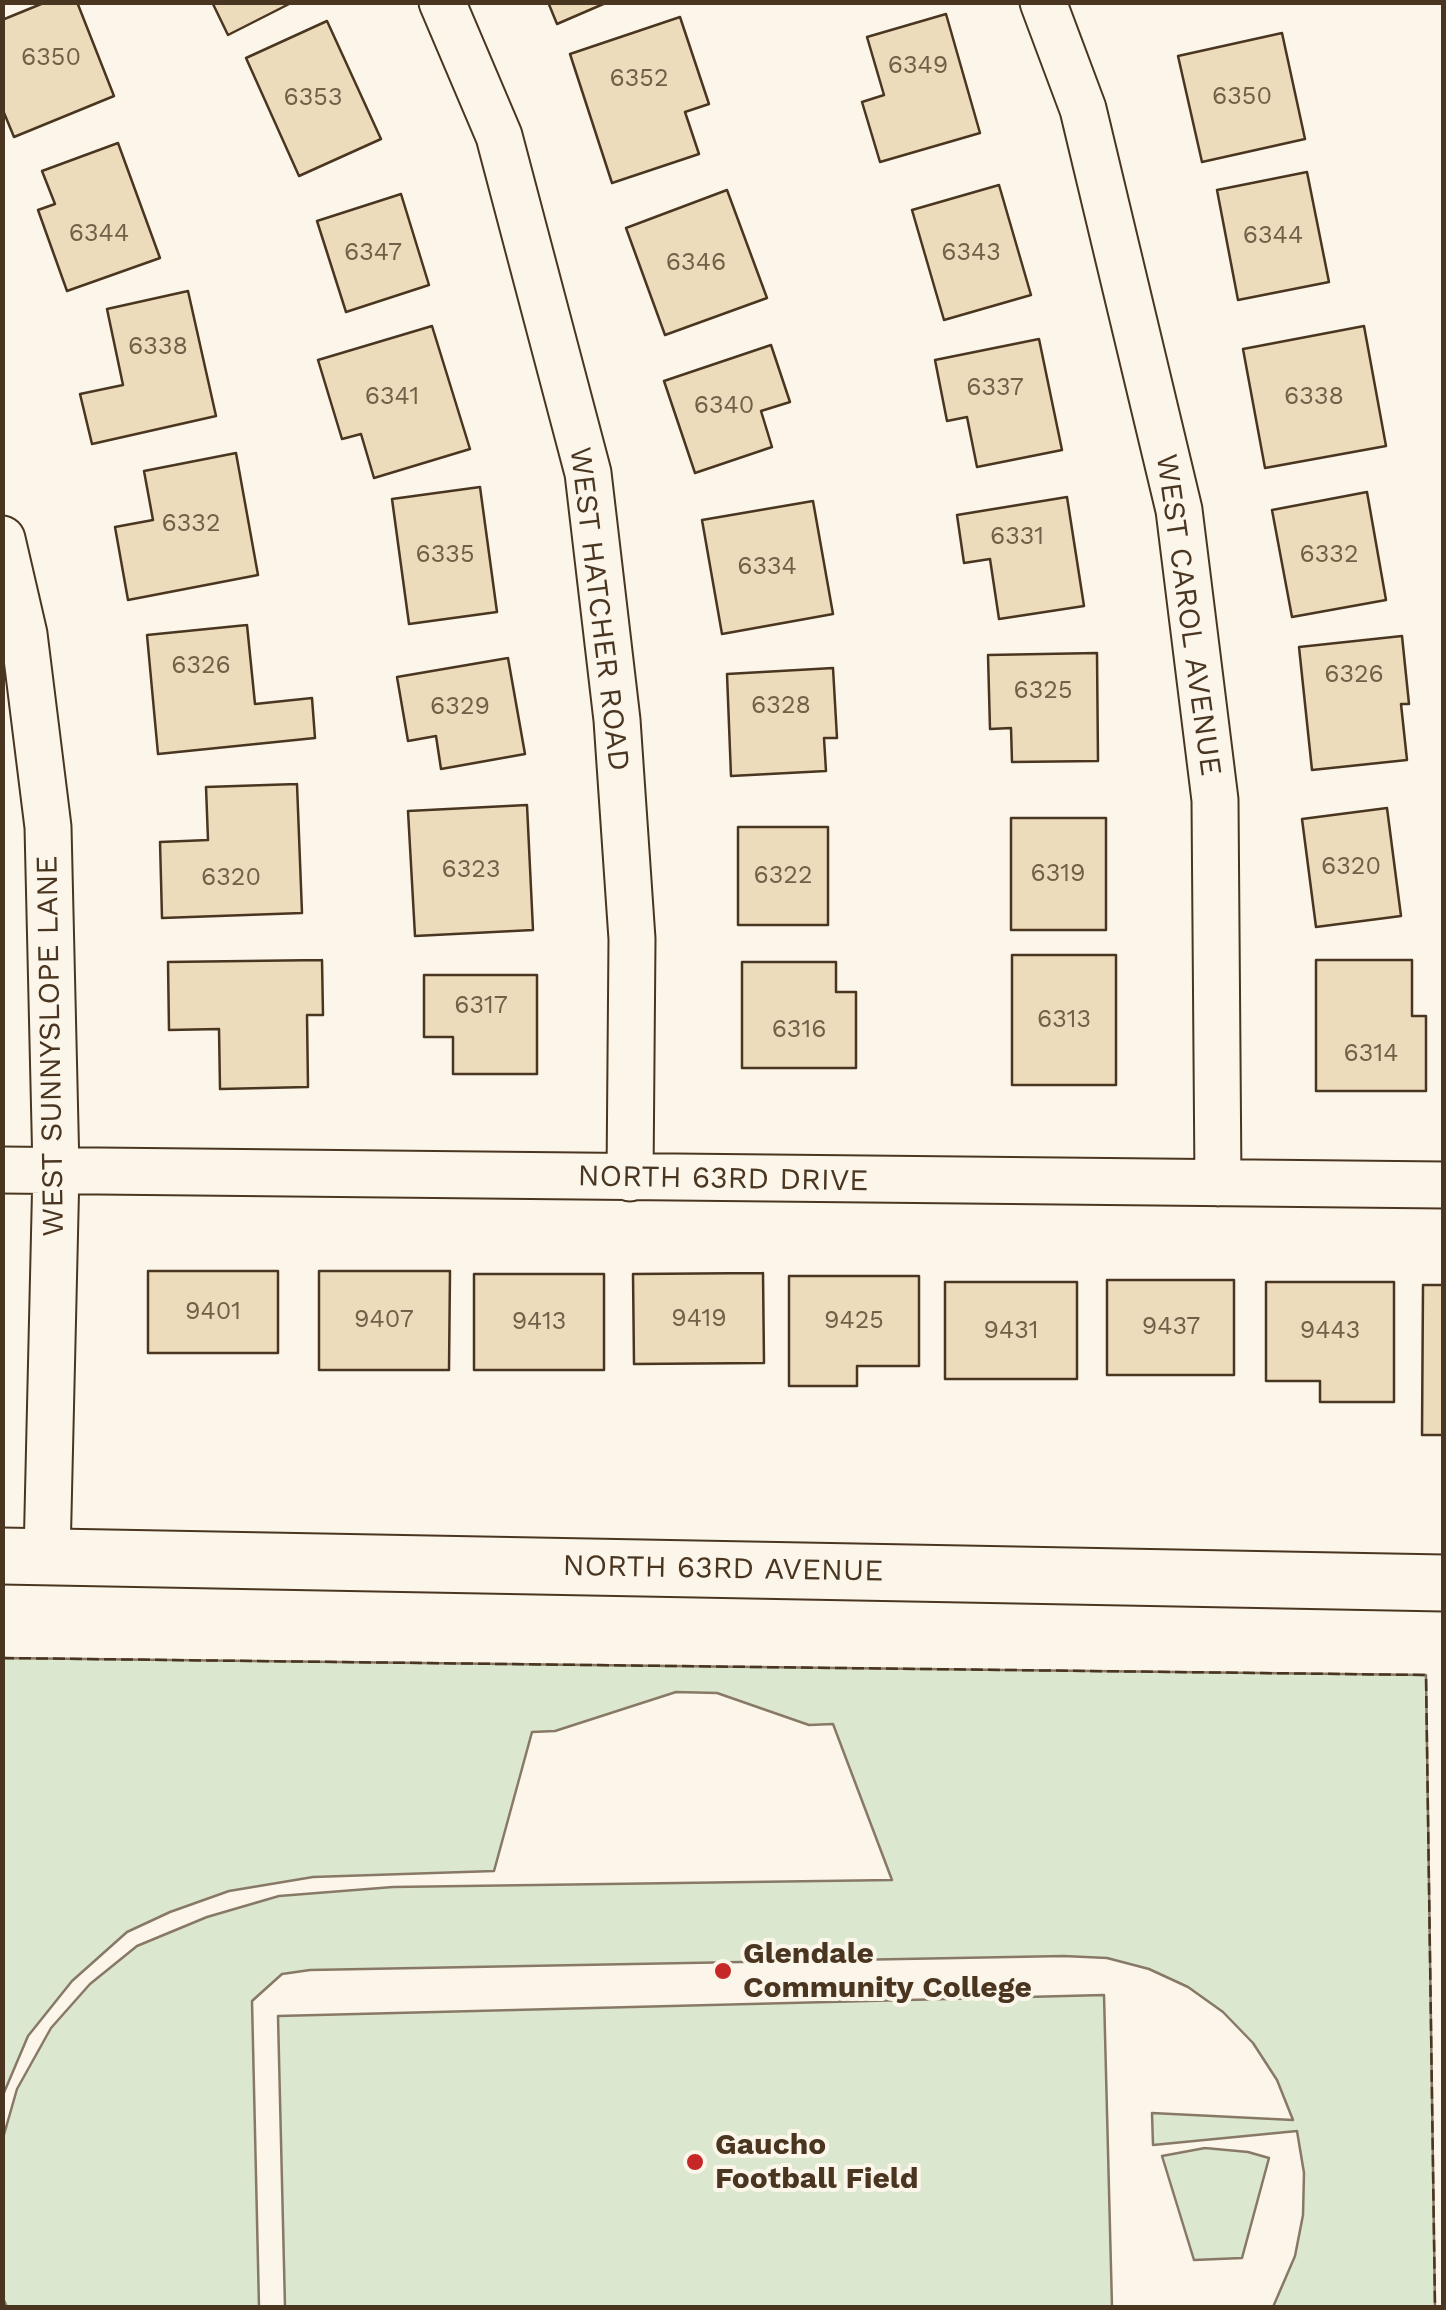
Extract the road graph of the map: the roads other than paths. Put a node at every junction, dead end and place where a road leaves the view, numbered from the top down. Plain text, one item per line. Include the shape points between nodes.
1 (442, 2) edge
2 (1043, 2) edge
3 (2, 539) edge
4 (2, 1170) edge
5 (56, 1170) junction
6 (630, 1178) junction
7 (1218, 1184) junction
8 (1444, 1185) edge
9 (25, 1556) edge
10 (1444, 1582) edge

1 - 6 street, WEST HATCHER ROAD via 499,136 588,473 632,939
2 - 7 street, WEST CAROL AVENUE via 1083,109 1179,510 1215,800
3 - 5 street, WEST SUNNYSLOPE LANE via 24,634 48,827
4 - 5 street, NORTH 63RD DRIVE
5 - 6 street, NORTH 63RD DRIVE
5 - 9 street, WEST SUNNYSLOPE LANE
6 - 7 street, NORTH 63RD DRIVE
7 - 8 street, NORTH 63RD DRIVE
9 - 10 street, NORTH 63RD AVENUE

